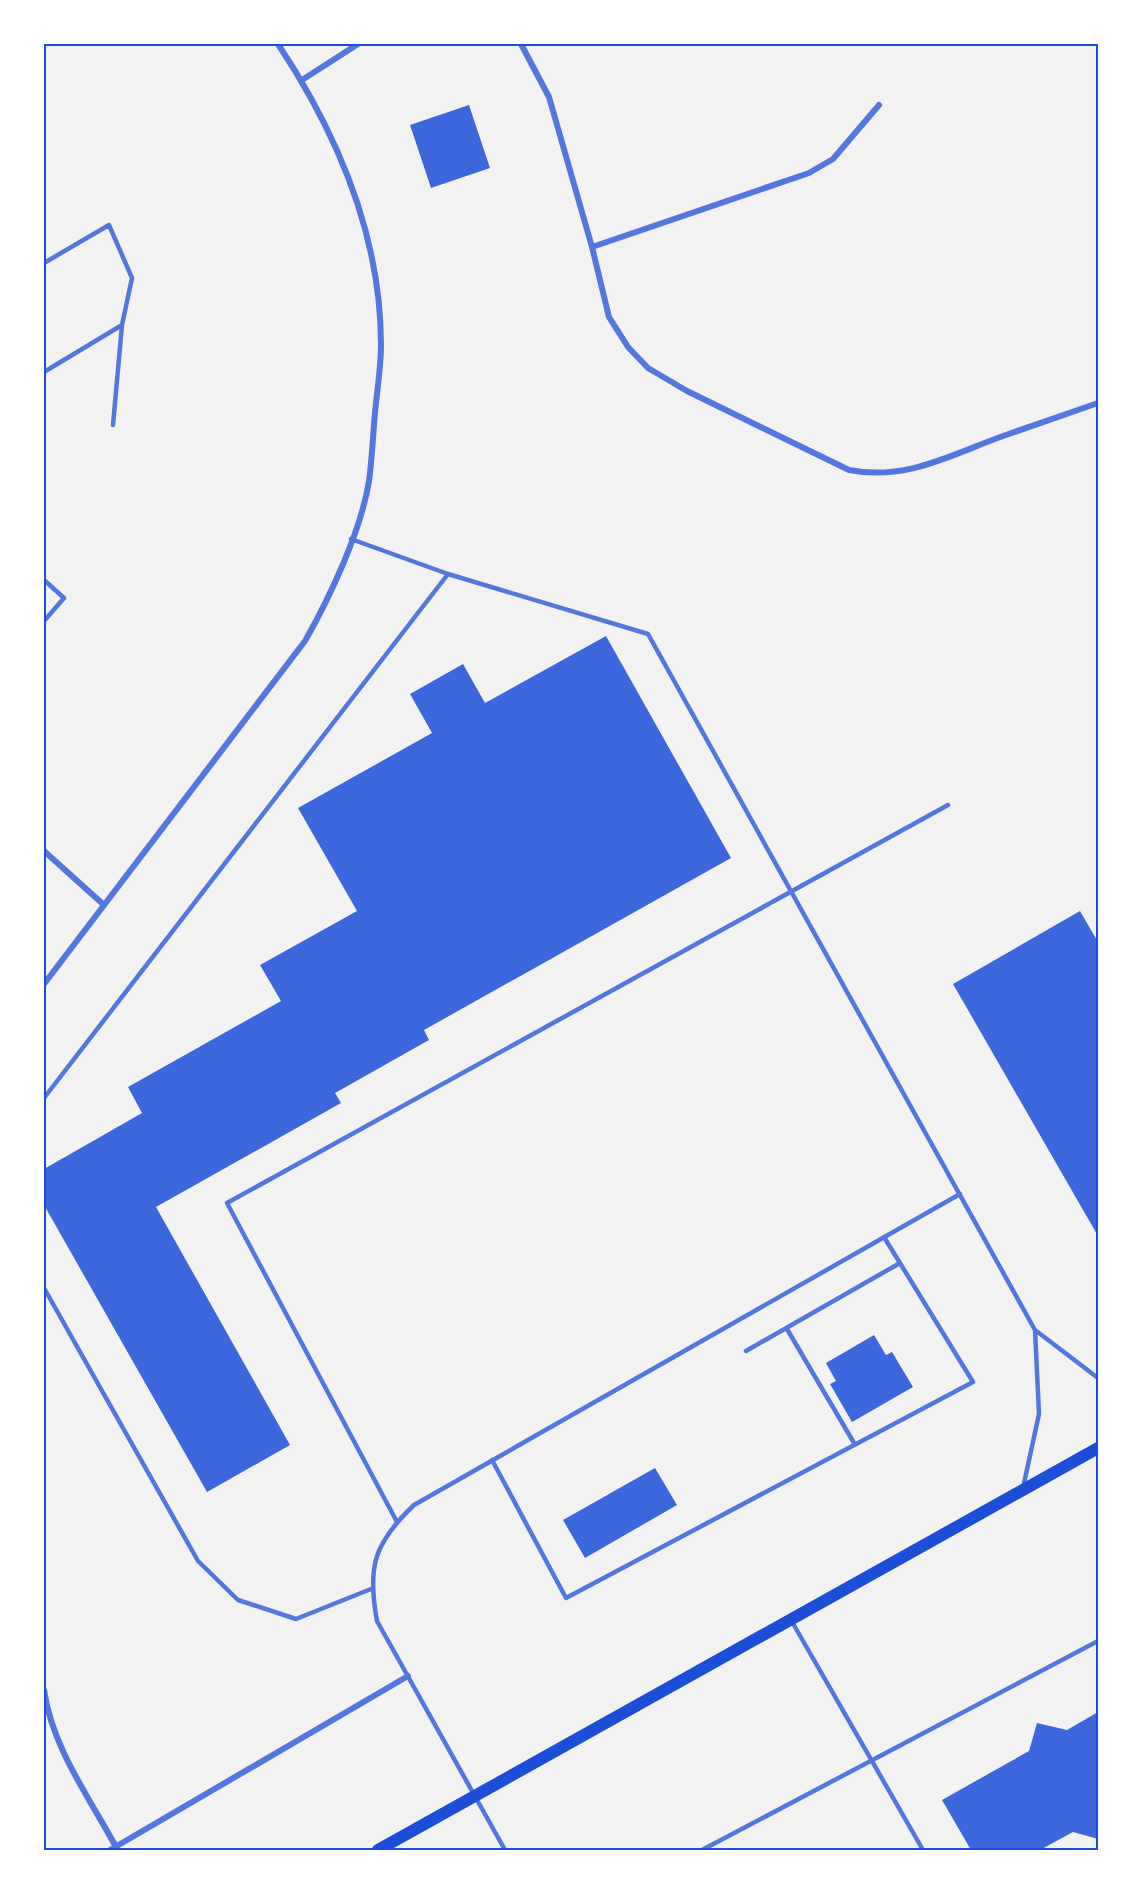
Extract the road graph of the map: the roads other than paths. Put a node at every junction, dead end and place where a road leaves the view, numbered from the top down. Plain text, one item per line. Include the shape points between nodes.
1 (278, 44) edge
2 (358, 44) edge
3 (522, 44) edge
4 (302, 80) junction
5 (879, 105) dead end
6 (592, 247) junction
7 (44, 263) edge
8 (122, 325) junction
9 (44, 372) edge
10 (1098, 404) edge
11 (113, 425) dead end
12 (351, 539) junction
13 (448, 574) junction
14 (44, 580) edge
15 (44, 621) edge
16 (948, 805) dead end
17 (44, 851) edge
18 (793, 890) junction
19 (104, 905) junction
20 (44, 984) edge
21 (44, 1098) edge
22 (960, 1194) junction
23 (884, 1237) junction
24 (900, 1263) junction
25 (44, 1288) edge
26 (787, 1329) junction
27 (1035, 1330) junction
28 (746, 1351) dead end
29 (1098, 1378) edge
30 (854, 1443) junction
31 (1098, 1448) edge
32 (492, 1460) junction
33 (1022, 1491) junction
34 (397, 1522) junction
35 (371, 1589) junction
36 (791, 1620) junction
37 (1098, 1641) edge
38 (408, 1676) junction
39 (44, 1690) edge
40 (871, 1760) junction
41 (474, 1796) junction
42 (113, 1849) edge
43 (378, 1851) edge
44 (505, 1851) edge
45 (702, 1851) edge
46 (923, 1851) edge

1 - 4 street
2 - 4 street
3 - 6 street via 549,97
4 - 12 street via 338,148 361,213 377,282 381,346 368,483
5 - 6 street via 833,159 809,173
6 - 10 street via 609,317 648,369 849,470 875,475 900,472
7 - 8 lane via 109,225 132,278
8 - 9 lane
8 - 11 lane
12 - 13 lane
12 - 19 street via 327,602 305,641
13 - 18 lane via 648,634
13 - 21 lane
14 - 15 lane via 64,598
16 - 18 lane
17 - 19 street
18 - 22 lane
18 - 34 lane via 227,1203
19 - 20 street
22 - 23 lane
22 - 27 lane
23 - 24 lane
23 - 32 lane
24 - 26 lane
24 - 30 lane via 973,1382
25 - 35 lane via 198,1561 238,1600 296,1619
26 - 28 lane
26 - 30 lane
27 - 29 lane
27 - 33 lane via 1039,1414
30 - 32 lane via 566,1598
31 - 33 main road
32 - 34 lane via 414,1505
33 - 36 main road
34 - 35 lane via 376,1557
35 - 38 lane via 377,1621
36 - 40 lane
36 - 41 main road
37 - 40 lane
38 - 41 lane
38 - 42 street
39 - 42 street via 60,1744
40 - 45 lane
40 - 46 lane
41 - 43 main road
41 - 44 lane

